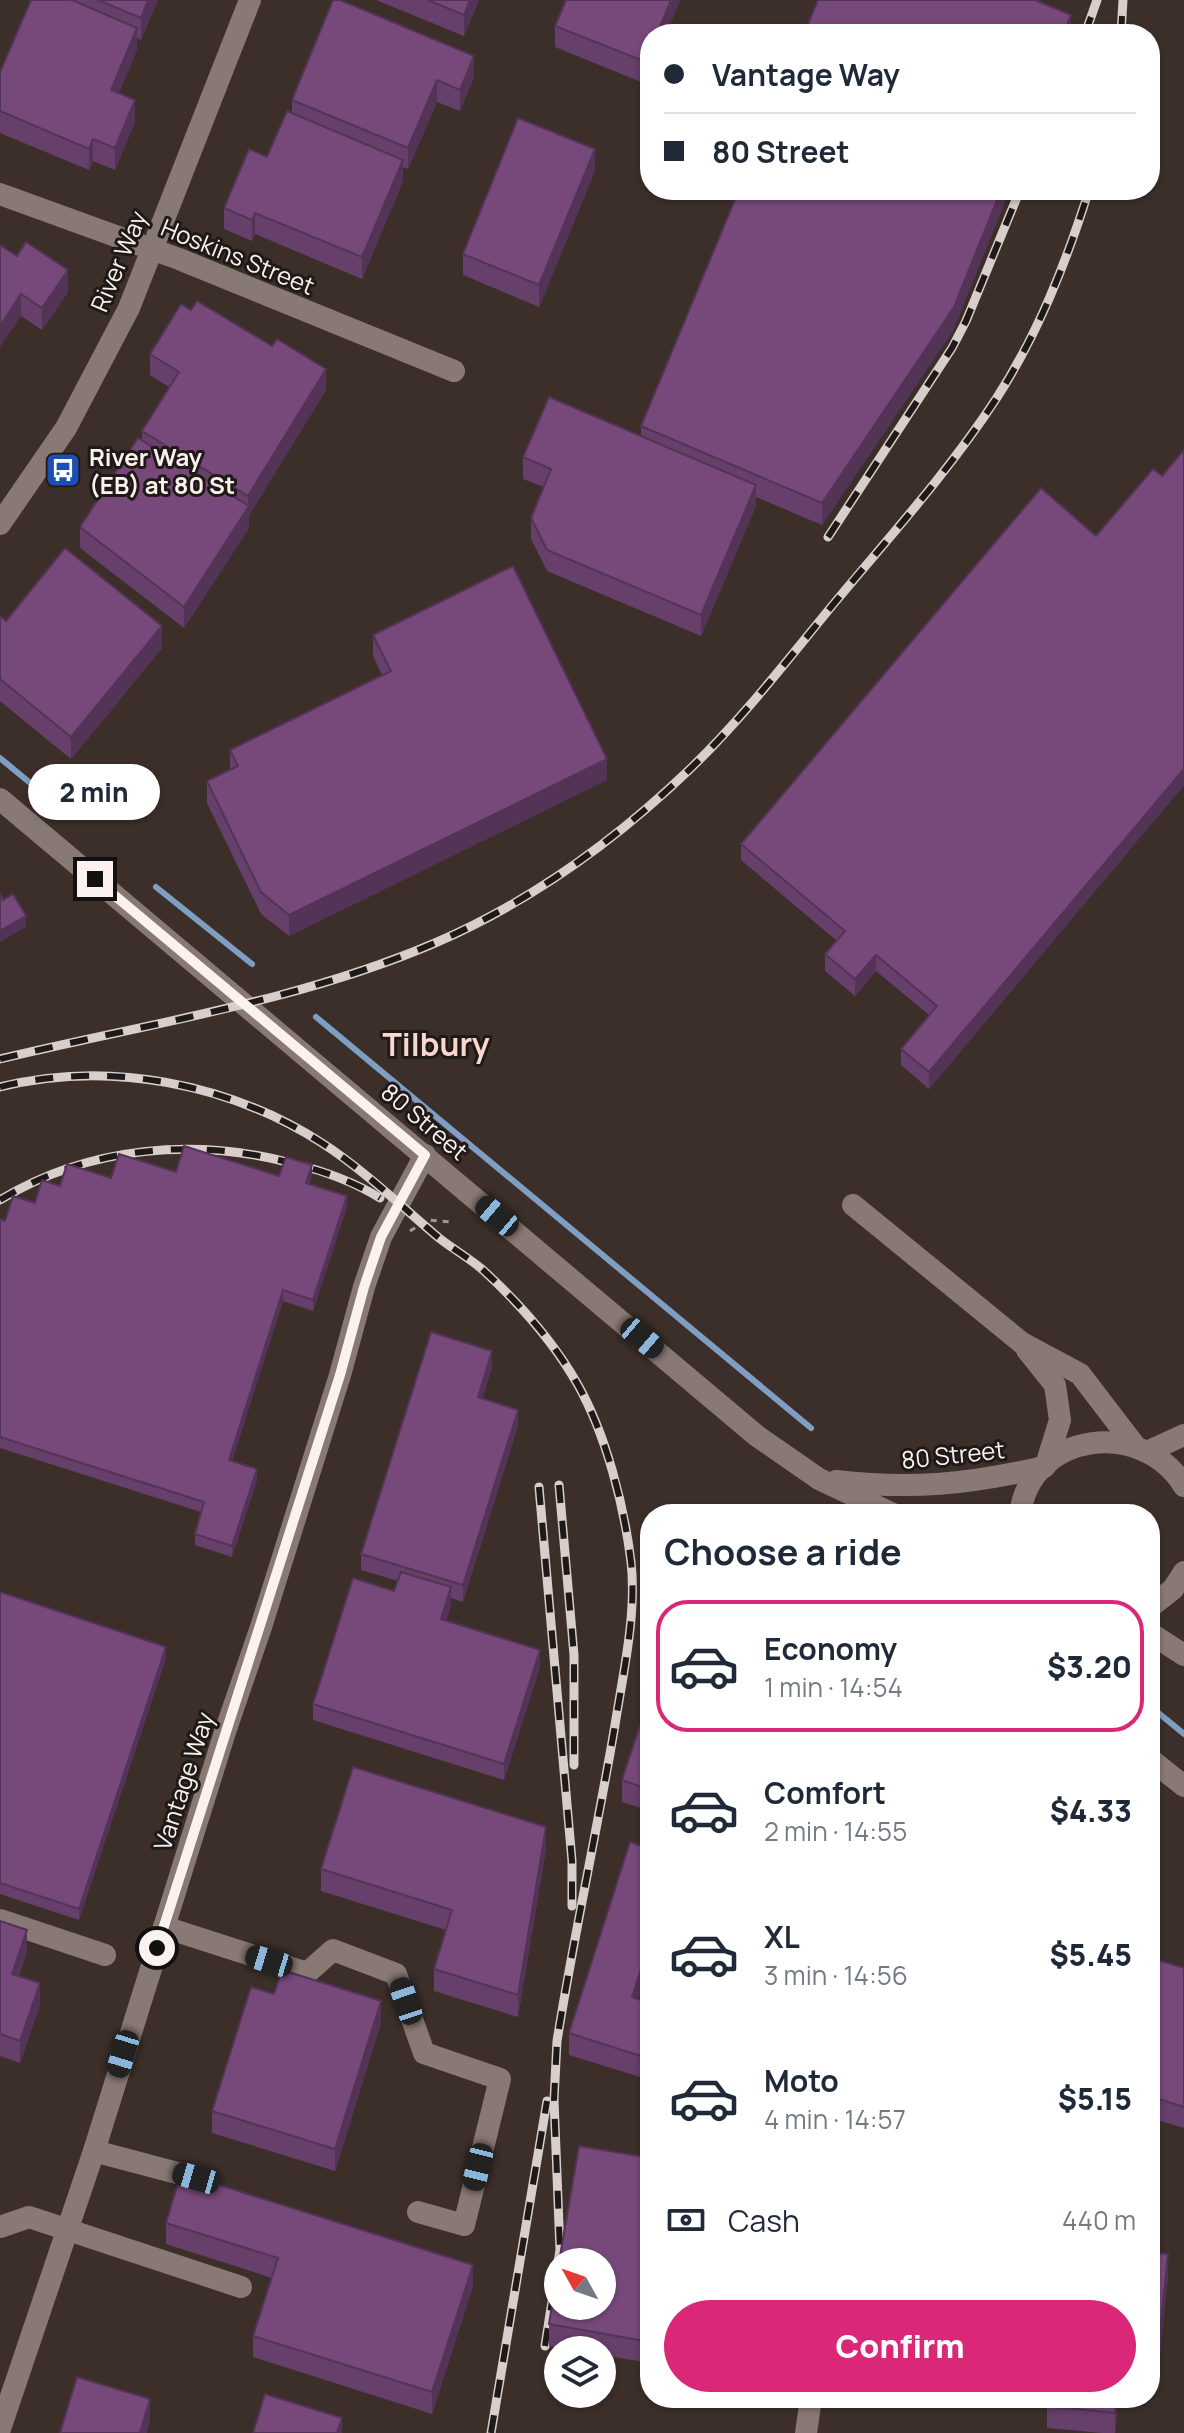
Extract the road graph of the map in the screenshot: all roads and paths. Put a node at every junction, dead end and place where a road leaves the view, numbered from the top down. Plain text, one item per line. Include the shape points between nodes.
1 (250, 0) edge
2 (0, 194) edge
3 (152, 249) junction
4 (454, 371) dead end
5 (0, 524) edge
6 (0, 799) edge
7 (425, 1155) junction
8 (853, 1205) dead end
9 (451, 1222) dead end
10 (406, 1233) dead end
11 (1022, 1343) junction
12 (1184, 1435) edge
13 (1142, 1449) junction
14 (1045, 1466) junction
15 (819, 1479) junction
16 (1184, 1486) edge
17 (872, 1504) edge
18 (1023, 1504) edge
19 (1184, 1572) edge
20 (1160, 1599) edge
21 (1160, 1639) edge
22 (1184, 1655) edge
23 (1160, 1767) edge
24 (1184, 1786) edge
25 (0, 1920) edge
26 (164, 1927) junction
27 (105, 1955) dead end
28 (94, 2151) junction
29 (196, 2178) edge
30 (418, 2212) dead end
31 (0, 2227) edge
32 (67, 2229) junction
33 (241, 2287) dead end
34 (810, 2408) edge
35 (0, 2429) edge
36 (806, 2433) edge

1 - 3 street, River Way
2 - 3 street, Hoskins Street
3 - 4 street, Hoskins Street
3 - 5 street, River Way via 129,308 66,428
6 - 7 street, 80 Street
7 - 15 street, 80 Street via 757,1436
7 - 26 street, Vantage Way via 381,1237 364,1287
8 - 11 street
9 - 10 path via 427,1220
11 - 13 street via 1080,1374
11 - 14 street via 1055,1385 1060,1420
12 - 13 street
13 - 14 street via 1103,1441 1083,1444
13 - 16 street via 1170,1467
14 - 15 street, 80 Street via 931,1486
14 - 18 street
15 - 17 street, 80 Street
19 - 20 street
21 - 22 street
23 - 24 street
25 - 27 street
26 - 28 street, Vantage Way
26 - 30 street via 307,1973 333,1950 396,1974 424,2053 500,2079 464,2225
28 - 29 street
28 - 32 street, Vantage Way
31 - 32 street via 29,2217
32 - 33 street
32 - 35 street, Vantage Way
34 - 36 street

